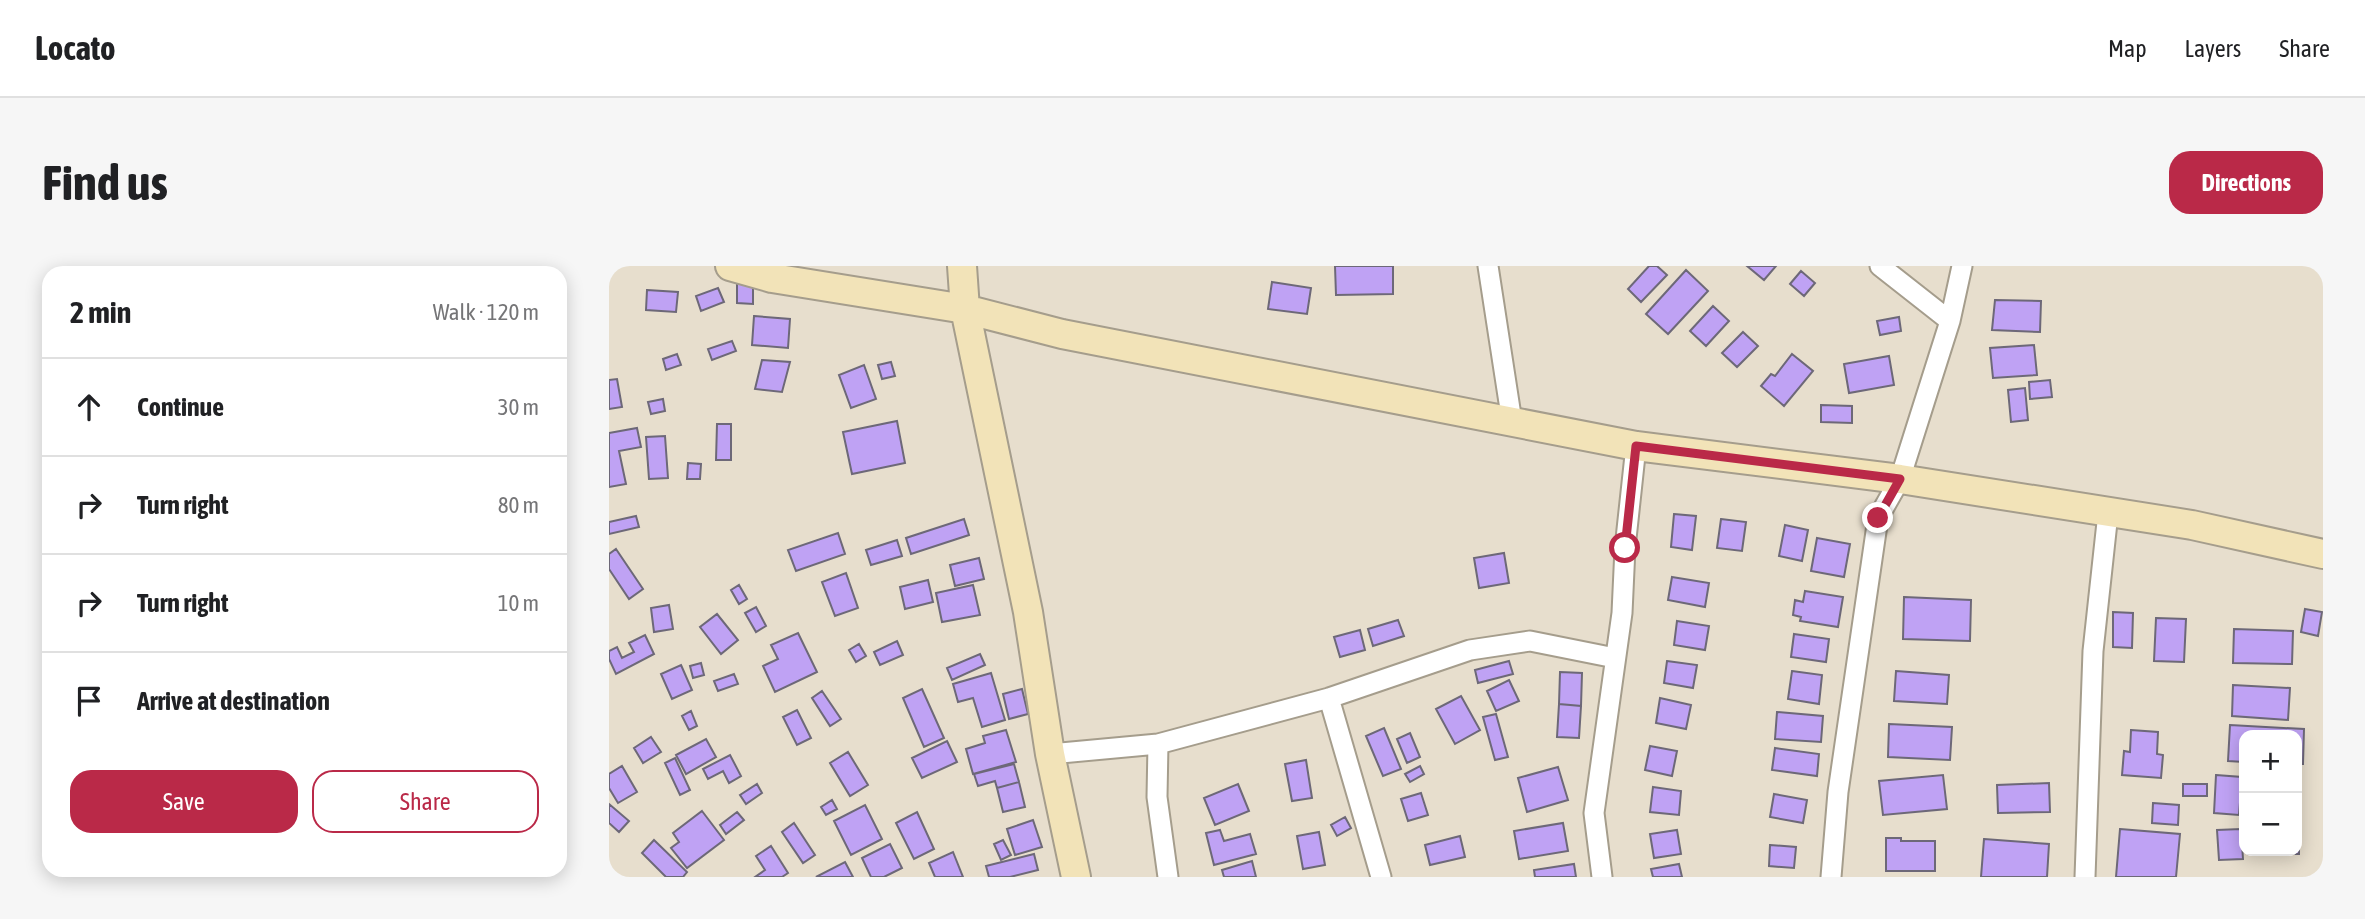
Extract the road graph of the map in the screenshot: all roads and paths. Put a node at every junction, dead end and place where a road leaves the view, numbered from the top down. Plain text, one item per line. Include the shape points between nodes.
1 (730, 266) edge
2 (962, 266) edge
3 (1488, 266) edge
4 (1879, 266) edge
5 (1962, 266) edge
6 (965, 309) junction
7 (1950, 321) junction
8 (1513, 422) junction
9 (1636, 446) junction
10 (1900, 479) junction
11 (2108, 513) junction
12 (2323, 555) edge
13 (1615, 658) junction
14 (1329, 698) junction
15 (1158, 744) junction
16 (1050, 754) junction
17 (1076, 877) edge
18 (1168, 877) edge
19 (1381, 877) edge
20 (1602, 877) edge
21 (1832, 877) edge
22 (2085, 877) edge

1 - 6 street via 772,278
2 - 6 street
3 - 8 street
4 - 7 street
5 - 7 street
6 - 8 street via 1062,334
6 - 16 street via 1028,612
7 - 10 street
8 - 9 street
9 - 10 street
9 - 13 street
10 - 11 street
10 - 21 street via 1878,518 1838,792
11 - 12 street via 2192,525
11 - 22 street via 2094,651
13 - 14 street via 1530,641 1470,650
13 - 20 street via 1594,813
14 - 15 street
14 - 19 street
15 - 16 street
15 - 18 street via 1157,797
16 - 17 street

